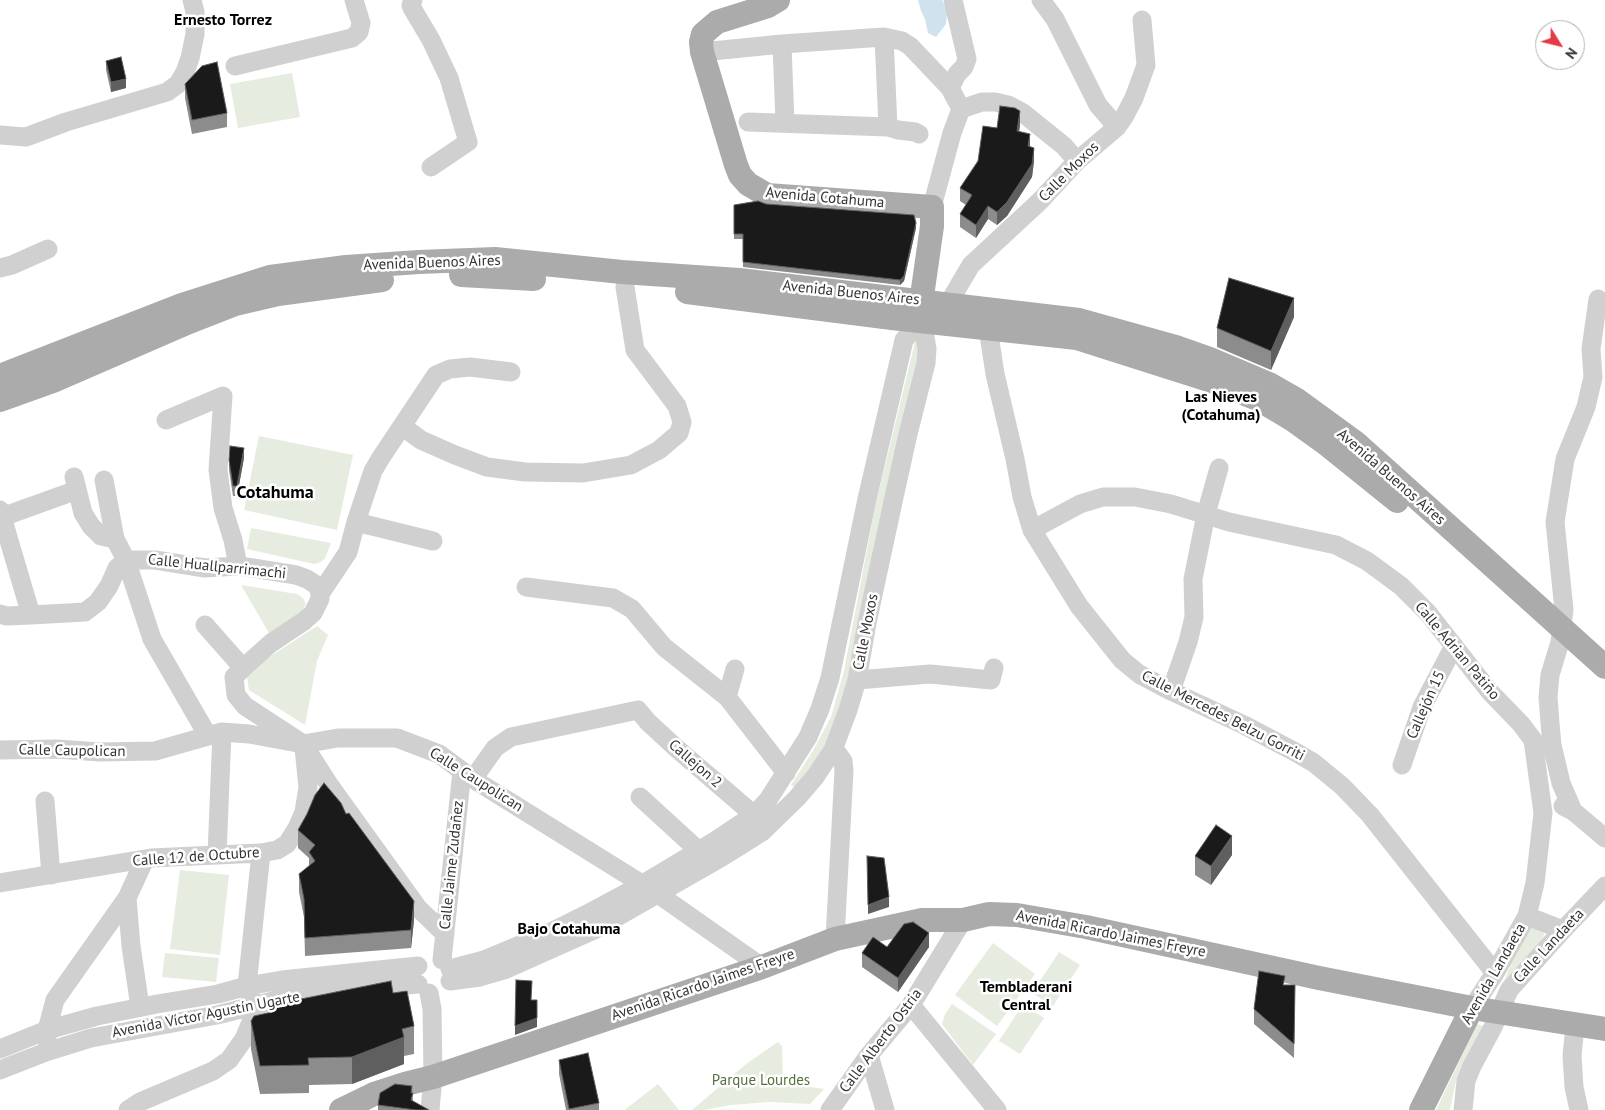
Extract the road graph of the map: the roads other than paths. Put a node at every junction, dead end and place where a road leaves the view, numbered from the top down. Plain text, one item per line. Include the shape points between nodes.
1 (192, 0) edge
2 (354, 0) edge
3 (413, 0) edge
4 (778, 0) edge
5 (953, 0) edge
6 (1041, 0) edge
7 (1142, 20) dead end
8 (884, 37) junction
9 (782, 44) junction
10 (702, 52) junction
11 (235, 66) dead end
12 (950, 88) junction
13 (962, 109) junction
14 (748, 122) dead end
15 (785, 123) junction
16 (888, 127) junction
17 (1117, 127) junction
18 (919, 134) dead end
19 (0, 135) edge
20 (1077, 162) junction
21 (431, 167) dead end
22 (932, 207) junction
23 (48, 249) dead end
24 (0, 268) edge
25 (625, 287) junction
26 (1598, 299) dead end
27 (948, 304) junction
28 (919, 315) junction
29 (987, 319) junction
30 (511, 372) dead end
31 (0, 376) edge
32 (0, 400) edge
33 (166, 420) dead end
34 (402, 426) junction
35 (1219, 468) dead end
36 (104, 480) dead end
37 (1, 514) edge
38 (1206, 514) junction
39 (356, 522) junction
40 (1032, 530) junction
41 (115, 539) junction
42 (433, 541) dead end
43 (126, 560) junction
44 (238, 566) junction
45 (526, 587) dead end
46 (320, 594) junction
47 (0, 614) edge
48 (31, 615) junction
49 (206, 625) dead end
50 (1561, 635) junction
51 (1454, 646) junction
52 (1605, 667) edge
53 (243, 668) junction
54 (994, 668) dead end
55 (734, 669) dead end
56 (857, 680) junction
57 (1605, 683) edge
58 (1171, 691) junction
59 (727, 697) junction
60 (215, 734) junction
61 (1533, 740) joint
62 (303, 744) junction
63 (0, 750) edge
64 (833, 750) junction
65 (1402, 765) dead end
66 (786, 773) junction
67 (468, 775) junction
68 (640, 797) dead end
69 (45, 800) dead end
70 (1573, 811) junction
71 (1544, 813) junction
72 (754, 815) junction
73 (1605, 838) edge
74 (699, 850) junction
75 (261, 853) junction
76 (217, 855) junction
77 (145, 859) junction
78 (51, 875) junction
79 (0, 883) edge
80 (1605, 886) edge
81 (650, 889) junction
82 (127, 898) junction
83 (1598, 904) edge
84 (1527, 916) junction
85 (963, 920) junction
86 (1562, 930) junction
87 (445, 934) junction
88 (835, 939) junction
89 (762, 966) junction
90 (1495, 973) junction
91 (434, 982) junction
92 (247, 986) junction
93 (253, 1005) junction
94 (911, 1005) junction
95 (140, 1007) junction
96 (1472, 1008) junction
97 (1499, 1012) junction
98 (1575, 1025) junction
99 (1605, 1029) edge
100 (47, 1030) junction
101 (0, 1049) edge
102 (46, 1052) junction
103 (869, 1056) junction
104 (0, 1070) edge
105 (434, 1077) junction
106 (128, 1110) edge
107 (341, 1110) edge
108 (430, 1110) edge
109 (830, 1110) edge
110 (885, 1110) edge
111 (997, 1110) edge
112 (1421, 1110) edge
113 (1463, 1110) edge
114 (1579, 1110) edge

1 - 19 street via 195,34 190,58 178,84 166,92 26,138
2 - 11 street via 361,23 359,32 352,38
3 - 21 street via 412,8 449,78 468,142
4 - 10 main road via 717,22 703,34 700,42
5 - 12 street via 967,59
6 - 17 street via 1055,19 1098,105
7 - 17 street, Calle Moxos via 1146,66 1134,98
8 - 9 street
8 - 12 street via 910,46
8 - 16 street
9 - 10 street
9 - 15 street
10 - 22 main road, Avenida Cotahuma via 736,165 740,175 756,191 767,195
12 - 13 street
13 - 20 street via 982,102 1008,105 1064,146
13 - 22 street via 952,133
14 - 15 street
15 - 16 street
16 - 18 street
17 - 20 street, Calle Moxos
20 - 27 street, Calle Moxos via 971,265
22 - 28 main road
23 - 24 street
25 - 28 main road, Avenida Buenos Aires
25 - 32 main road, Avenida Buenos Aires via 478,274 422,275 278,294 235,304
25 - 34 street via 635,350 677,406 682,422 679,433 659,450 631,465 583,473 525,472 487,467 421,440
26 - 50 street via 1591,349 1594,377 1565,459 1555,522 1564,610
27 - 28 main road, Avenida Buenos Aires
27 - 29 main road, Avenida Buenos Aires
28 - 29 main road, Avenida Buenos Aires
28 - 31 main road, Avenida Buenos Aires via 739,280 495,259 355,266 270,277 227,290
28 - 56 street, Calle Moxos via 927,349 926,363 866,623
28 - 66 street, Calle Moxos via 904,340 830,678 808,737
29 - 40 street, Calle Mercedes Belzu Gorriti via 995,374
29 - 50 main road, Avenida Buenos Aires via 1079,320 1176,347 1269,384 1356,443
30 - 34 street via 470,367 450,369 436,375
33 - 44 street via 223,396 218,470 222,508
34 - 39 street via 373,472
35 - 38 street
36 - 41 street
37 - 41 street via 76,484 83,513 91,526 101,536
37 - 48 street
38 - 40 street, Calle Adrian Patiño via 1135,497 1103,497 1080,504
38 - 51 street, Calle Adrian Patiño via 1336,545 1367,561 1401,586
38 - 58 street via 1193,579 1194,617
39 - 42 street
39 - 46 street via 348,552
40 - 58 street, Calle Mercedes Belzu Gorriti via 1079,606 1122,660 1138,674
41 - 43 street
43 - 44 street, Calle Huallparrimachi via 155,560 205,568
43 - 48 street, Calle Huallparrimachi via 117,568 98,602 85,612
43 - 60 street via 152,639
44 - 46 street, Calle Huallparrimachi via 296,574 318,586
45 - 59 street via 613,598 632,609 664,647
46 - 53 street via 317,607 308,617
47 - 48 street, Calle Huallparrimachi
49 - 53 street
50 - 52 main road, Avenida Buenos Aires
50 - 57 main road, Avenida Buenos Aires
50 - 70 street via 1550,675 1548,697 1552,745 1561,784
51 - 61 street, Calle Adrian Patiño
51 - 65 street, Callejón 15 via 1422,707
53 - 62 street via 234,678 236,695 245,706
54 - 56 street via 991,680 930,674
55 - 59 street
56 - 64 street, Calle Moxos
58 - 90 street, Calle Mercedes Belzu Gorriti via 1296,753 1342,786 1370,815
59 - 66 street
60 - 62 street, Calle Caupolican via 249,734
60 - 63 street, Calle Caupolican via 155,751
60 - 76 street
61 - 71 street, Avenida Landaeta
62 - 67 street, Calle Caupolican via 338,738 397,738 438,754
62 - 75 street, Calle 12 de Octubre via 308,787 301,820 287,844
62 - 87 street via 418,908
64 - 81 street, Avenida Víctor Agustín Ugarte via 797,798 762,832 722,857
64 - 88 street via 843,761 844,770
66 - 72 street, Avenida Víctor Agustín Ugarte
67 - 72 street, Callejon 2 via 495,748 511,738 638,710 675,747
67 - 81 street, Calle Caupolican
67 - 87 street, Calle Jaime Zudañez
68 - 74 street
69 - 78 street
70 - 71 street via 1558,806
70 - 73 street
71 - 84 street, Avenida Landaeta via 1535,883
72 - 74 street, Avenida Víctor Agustín Ugarte
74 - 81 street, Avenida Víctor Agustín Ugarte
75 - 76 street, Calle 12 de Octubre
75 - 92 street
76 - 77 street, Calle 12 de Octubre
77 - 78 street, Calle 12 de Octubre
77 - 82 street
78 - 79 street, Calle 12 de Octubre
80 - 83 street, Calle Landaeta
81 - 89 street, Calle Caupolican
81 - 91 street, Avenida Víctor Agustín Ugarte
82 - 95 street
82 - 100 street via 56,1000
83 - 86 street, Calle Landaeta
84 - 86 street
84 - 90 street, Avenida Landaeta
85 - 88 main road, Avenida Ricardo Jaimes Freyre via 922,920
85 - 94 street, Calle Alberto Ostria
85 - 96 main road, Avenida Ricardo Jaimes Freyre via 989,914 1017,915
86 - 97 street, Calle Landaeta via 1509,990
87 - 91 street, Calle Jaime Zudañez
88 - 89 main road, Avenida Ricardo Jaimes Freyre
89 - 105 main road, Avenida Ricardo Jaimes Freyre
90 - 96 street, Avenida Landaeta
91 - 92 street, Avenida Víctor Agustín Ugarte via 282,980
91 - 93 street, Avenida Víctor Agustín Ugarte via 307,994
91 - 105 street, Calle Jaime Zudañez
92 - 93 street
92 - 95 street, Avenida Víctor Agustín Ugarte
93 - 102 street, Avenida Víctor Agustín Ugarte via 91,1038
93 - 106 street via 244,1039 229,1060 213,1071
94 - 103 street, Calle Alberto Ostria
94 - 111 street
95 - 100 street, Avenida Víctor Agustín Ugarte
96 - 97 main road, Avenida Ricardo Jaimes Freyre
96 - 112 main road, Avenida Landaeta
97 - 98 main road, Avenida Ricardo Jaimes Freyre
97 - 113 street, Calle Landaeta via 1466,1081
98 - 99 main road, Avenida Ricardo Jaimes Freyre
98 - 114 street via 1572,1056
100 - 101 street, Avenida Víctor Agustín Ugarte
100 - 102 street
102 - 104 street, Avenida Víctor Agustín Ugarte
103 - 109 street, Calle Alberto Ostria
103 - 110 street
105 - 107 main road, Avenida Ricardo Jaimes Freyre via 374,1094
105 - 108 street, Calle Jaime Zudañez

